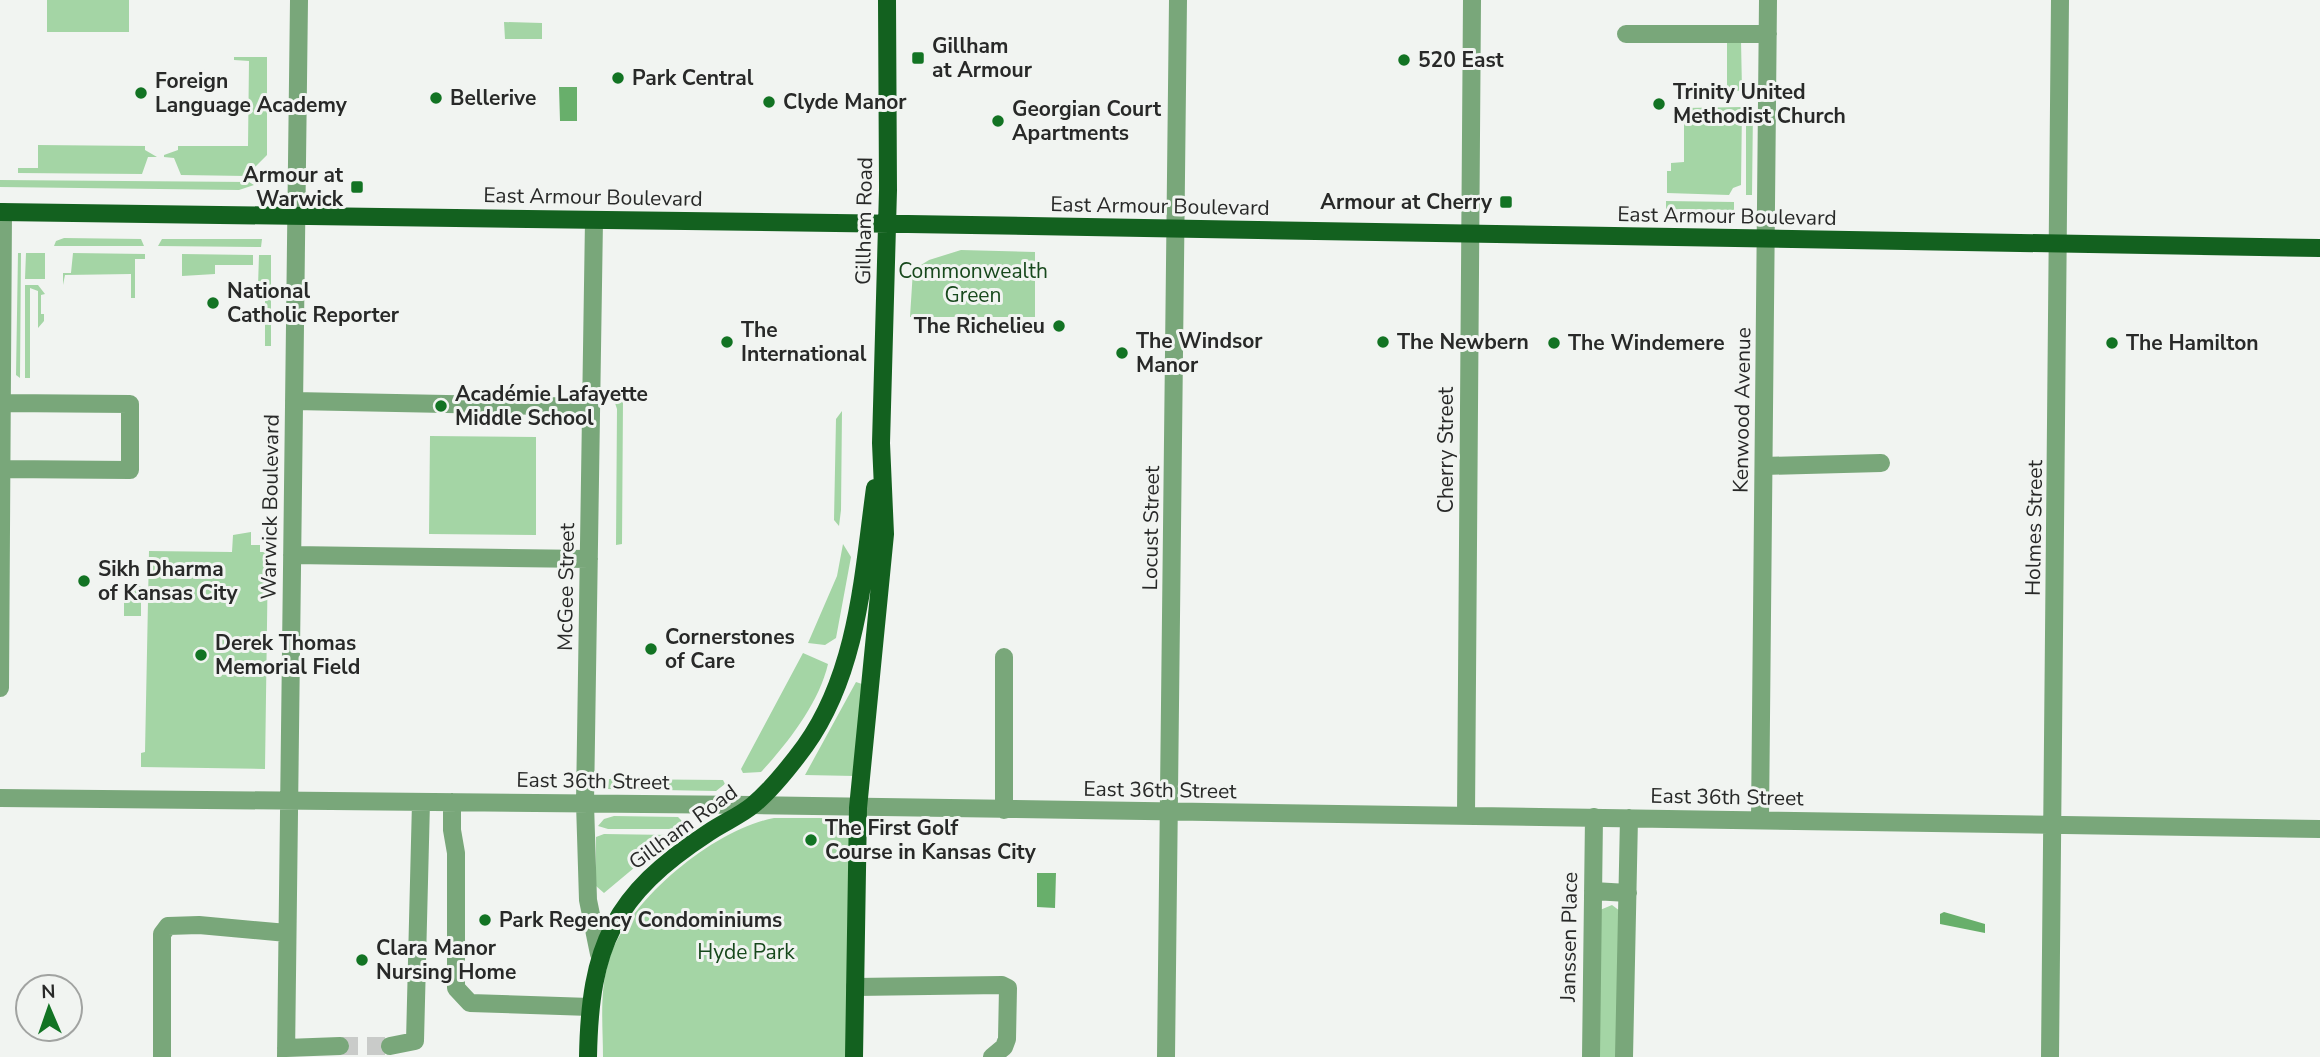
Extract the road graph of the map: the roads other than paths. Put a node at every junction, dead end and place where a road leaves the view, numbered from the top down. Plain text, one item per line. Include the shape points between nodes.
1 (299, 0) edge
2 (887, 0) edge
3 (1178, 0) edge
4 (1472, 0) edge
5 (1768, 0) edge
6 (2060, 0) edge
7 (1626, 34) dead end
8 (1768, 34) junction
9 (2, 212) edge
10 (297, 216) junction
11 (594, 220) junction
12 (887, 224) junction
13 (1177, 229) junction
14 (1470, 235) junction
15 (1768, 240) junction
16 (2060, 244) junction
17 (2320, 248) edge
18 (294, 401) junction
19 (3, 403) junction
20 (591, 407) junction
21 (881, 443) junction
22 (1881, 463) dead end
23 (1765, 466) junction
24 (2, 469) junction
25 (292, 555) junction
26 (589, 559) junction
27 (1004, 657) dead end
28 (0, 688) edge
29 (0, 798) edge
30 (289, 801) junction
31 (421, 802) junction
32 (452, 802) junction
33 (585, 803) junction
34 (753, 805) junction
35 (858, 808) junction
36 (1004, 810) junction
37 (1170, 813) junction
38 (1466, 816) junction
39 (1594, 817) junction
40 (1629, 818) junction
41 (1760, 820) junction
42 (2053, 825) junction
43 (2320, 829) edge
44 (1593, 891) junction
45 (1628, 893) junction
46 (287, 933) junction
47 (599, 954) junction
48 (855, 987) junction
49 (590, 1007) junction
50 (340, 1046) tunnel mouth
51 (390, 1046) tunnel mouth
52 (286, 1052) edge
53 (162, 1057) edge
54 (588, 1057) edge
55 (854, 1057) edge
56 (992, 1057) edge
57 (1166, 1057) edge
58 (1591, 1057) edge
59 (1624, 1057) edge
60 (2050, 1057) edge

1 - 10 street, Warwick Boulevard
2 - 12 main road, Gillham Road
3 - 13 street, Locust Street
4 - 14 street, Cherry Street
5 - 8 street, Kenwood Avenue
6 - 16 street, Holmes Street
7 - 8 street
8 - 15 street, Kenwood Avenue
9 - 10 main road, East Armour Boulevard
9 - 19 street
10 - 11 main road, East Armour Boulevard
10 - 18 street, Warwick Boulevard
11 - 12 main road, East Armour Boulevard
11 - 20 street, McGee Street
12 - 13 main road, East Armour Boulevard
12 - 21 main road, Gillham Road
13 - 14 main road, East Armour Boulevard
13 - 37 street, Locust Street
14 - 15 main road, East Armour Boulevard
14 - 38 street, Cherry Street
15 - 16 main road, East Armour Boulevard
15 - 23 street, Kenwood Avenue
16 - 17 main road, East Armour Boulevard
16 - 42 street, Holmes Street
18 - 20 street
18 - 25 street, Warwick Boulevard
19 - 24 street
19 - 24 street via 130,404 131,470
20 - 26 street, McGee Street
21 - 34 main road, Gillham Road via 859,605 839,681 805,746
21 - 35 main road, Gillham Road via 885,534
22 - 23 street
23 - 41 street, Kenwood Avenue
24 - 28 street
25 - 26 street
25 - 30 street, Warwick Boulevard
26 - 33 street, McGee Street
27 - 36 street
29 - 30 street, East 36th Street
30 - 31 street, East 36th Street
30 - 46 street, Warwick Boulevard
31 - 32 street, East 36th Street
31 - 51 street via 415,1041
32 - 33 street, East 36th Street
32 - 49 street via 456,988 460,996 470,1003
33 - 34 street, East 36th Street
33 - 47 street, McGee Street via 587,900
34 - 35 street, East 36th Street
34 - 47 main road, Gillham Road via 681,852 636,890 613,922
35 - 36 street, East 36th Street
35 - 48 main road, Gillham Road
36 - 37 street, East 36th Street
37 - 38 street, East 36th Street
37 - 57 street, Locust Street
38 - 39 street, East 36th Street
39 - 40 street, East 36th Street
39 - 44 street, Janssen Place
40 - 41 street, East 36th Street
40 - 45 street
41 - 42 street, East 36th Street
42 - 43 street, East 36th Street
42 - 60 street, Holmes Street
44 - 45 street
44 - 58 street, Janssen Place
45 - 59 street
46 - 52 street, Warwick Boulevard
46 - 53 street via 168,926 162,934
47 - 49 main road, Gillham Road
48 - 55 main road, Gillham Road
48 - 56 street via 1008,988 1007,1039
49 - 54 main road, Gillham Road
50 - 52 street

